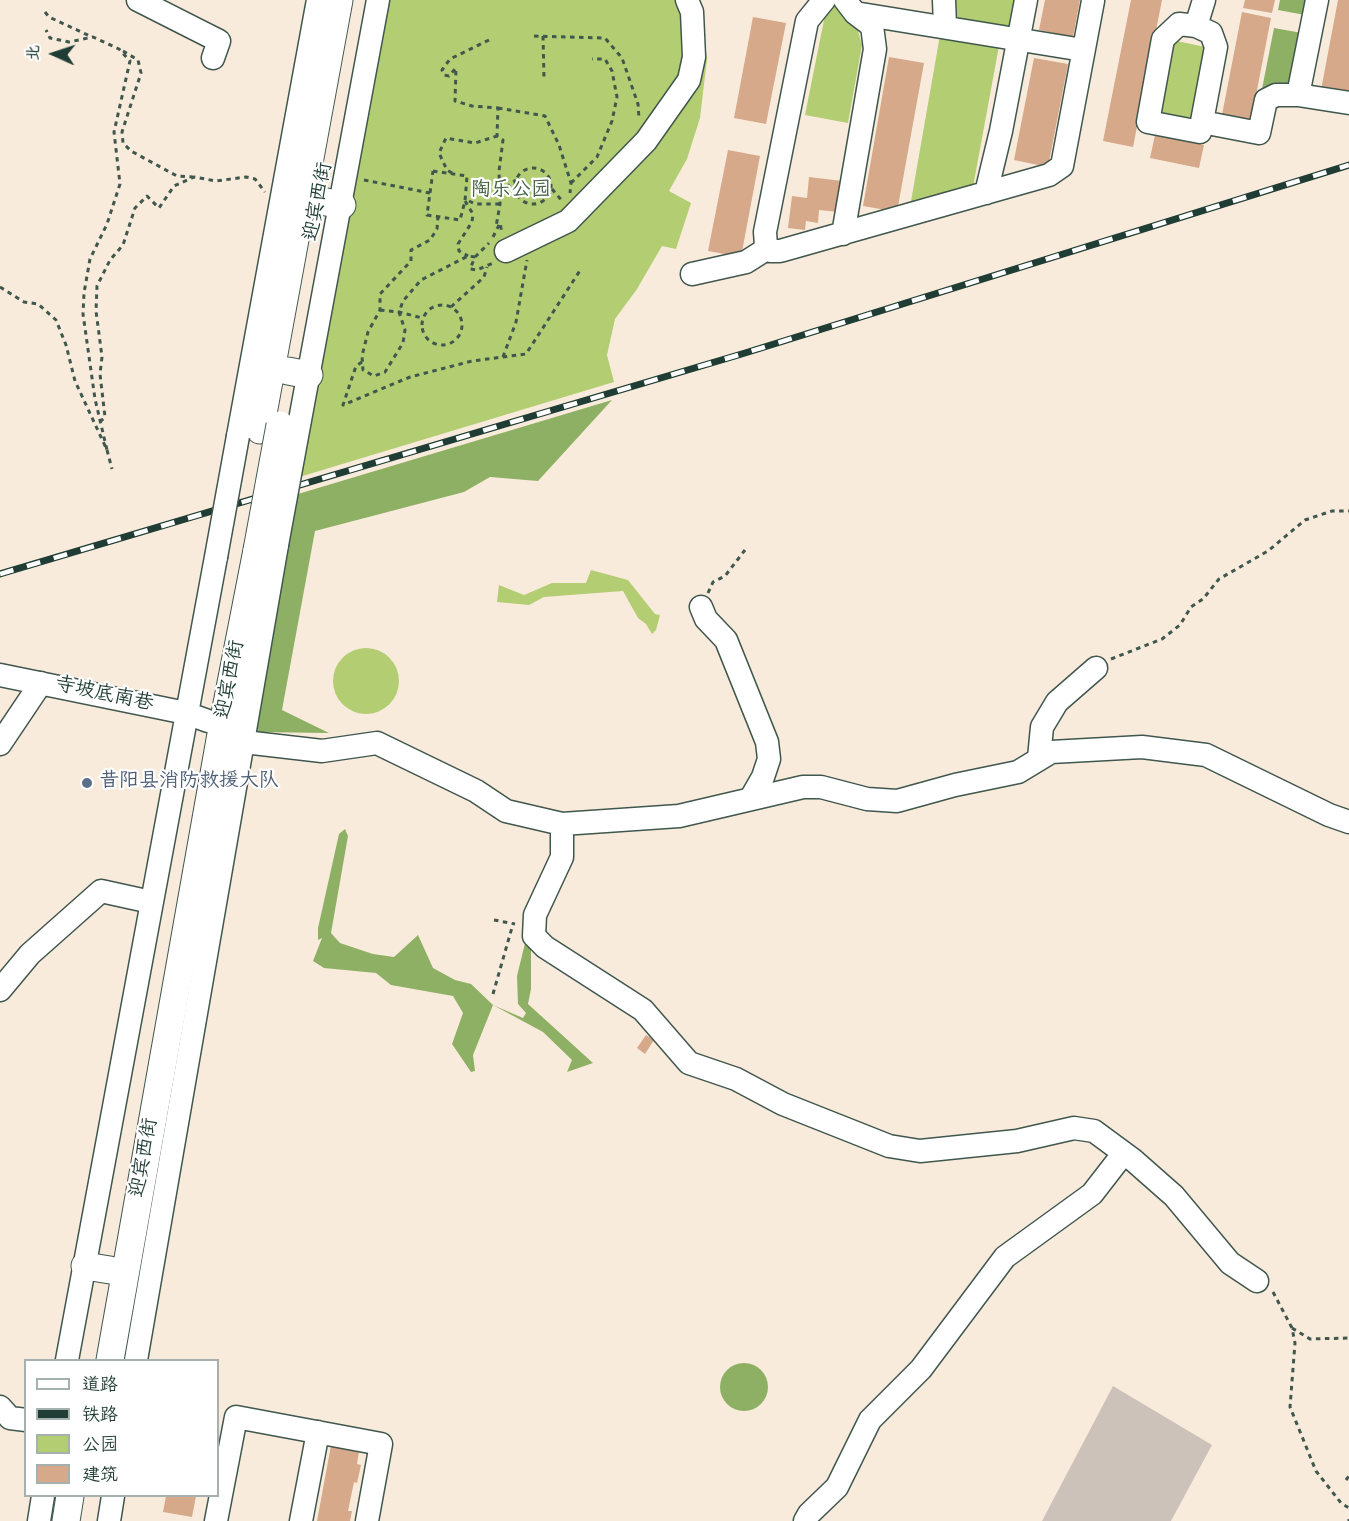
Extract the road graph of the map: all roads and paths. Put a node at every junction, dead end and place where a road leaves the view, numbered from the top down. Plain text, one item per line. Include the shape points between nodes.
1 (138, 0) edge
2 (318, 0) edge
3 (339, 0) edge
4 (357, 0) edge
5 (378, 0) edge
6 (687, 0) edge
7 (824, 0) edge
8 (944, 0) edge
9 (1026, 0) edge
10 (1204, 0) edge
11 (1317, 0) edge
12 (1093, 1) edge
13 (850, 7) edge
14 (45, 12) dead end
15 (945, 26) junction
16 (1196, 26) junction
17 (46, 30) dead end
18 (534, 36) dead end
19 (543, 36) junction
20 (93, 37) junction
21 (1018, 39) junction
22 (489, 40) dead end
23 (119, 49) junction
24 (1083, 50) junction
25 (213, 58) dead end
26 (592, 58) dead end
27 (544, 78) dead end
28 (1298, 95) junction
29 (1349, 103) edge
30 (498, 108) junction
31 (1202, 122) junction
32 (497, 136) junction
33 (646, 141) junction
34 (453, 174) junction
35 (194, 177) junction
36 (347, 177) junction
37 (516, 180) junction
38 (571, 183) junction
39 (551, 189) junction
40 (430, 193) junction
41 (499, 193) junction
42 (986, 193) junction
43 (312, 200) junction
44 (466, 201) junction
45 (500, 204) junction
46 (438, 216) junction
47 (843, 234) junction
48 (529, 240) junction
49 (773, 240) junction
50 (506, 250) joint
51 (468, 256) junction
52 (475, 257) junction
53 (487, 267) junction
54 (581, 269) dead end
55 (692, 274) dead end
56 (0, 287) edge
57 (451, 307) junction
58 (380, 310) junction
59 (399, 312) junction
60 (423, 319) junction
61 (503, 357) junction
62 (363, 362) junction
63 (279, 372) junction
64 (100, 422) junction
65 (269, 428) junction
66 (107, 450) junction
67 (112, 469) dead end
68 (1349, 511) edge
69 (745, 550) dead end
70 (247, 551) junction
71 (701, 607) joint
72 (1096, 668) joint
73 (0, 675) edge
74 (41, 683) junction
75 (215, 728) junction
76 (0, 744) edge
77 (1039, 758) junction
78 (751, 798) junction
79 (1349, 822) edge
80 (562, 824) junction
81 (151, 902) junction
82 (494, 920) dead end
83 (524, 924) junction
84 (0, 990) edge
85 (493, 994) dead end
86 (1123, 1154) junction
87 (116, 1281) junction
88 (1257, 1281) joint
89 (1292, 1328) junction
90 (1349, 1338) edge
91 (68, 1359) edge
92 (94, 1359) edge
93 (110, 1359) edge
94 (136, 1359) edge
95 (0, 1407) edge
96 (24, 1420) edge
97 (318, 1432) junction
98 (1349, 1476) edge
99 (1346, 1480) dead end
100 (43, 1497) edge
101 (70, 1497) edge
102 (86, 1497) edge
103 (113, 1497) edge
104 (1349, 1509) edge
105 (39, 1521) edge
106 (66, 1521) edge
107 (81, 1521) edge
108 (109, 1521) edge
109 (216, 1521) edge
110 (301, 1521) edge
111 (367, 1521) edge
112 (806, 1521) edge

1 - 25 street via 219,41
2 - 43 street
3 - 43 main road, 迎宾西街
4 - 43 main road, 迎宾西街
5 - 36 street
6 - 33 street via 692,12 694,57 689,80
7 - 49 street via 807,21 765,232
8 - 15 street
9 - 21 street
10 - 16 street
11 - 28 street
12 - 24 street
13 - 15 street
13 - 47 street via 872,26 875,49
14 - 20 path
15 - 21 street
16 - 31 street via 1211,33 1216,47
16 - 31 street via 1179,24 1163,39 1148,122 1200,132
17 - 20 path via 50,38 69,42
18 - 19 path
19 - 27 path
19 - 33 path via 605,38 622,58 638,104 640,136
20 - 23 path
21 - 24 street
21 - 42 street
22 - 30 path via 450,59 442,70 449,76 456,68 456,101
23 - 35 path via 138,60 141,73 122,132 123,143 177,176
23 - 64 path via 130,61 114,132 120,184 90,259 84,293 83,314
24 - 42 street via 1062,166 1049,175
26 - 38 path via 605,59 612,71 617,97 597,157
28 - 29 street
28 - 31 street via 1276,95 1266,100 1259,133
30 - 32 path
30 - 38 path via 545,116
32 - 34 path via 475,143 446,138 439,153
32 - 41 path via 503,140
33 - 48 street via 568,221
34 - 40 path via 433,171
34 - 44 path via 467,176
35 - 43 path via 216,181 246,177 255,179 265,194
35 - 64 path via 174,186 159,208 147,196 135,208 123,245 97,286 105,417
36 - 40 path
36 - 43 street
37 - 39 path via 524,170 538,168 549,176
37 - 39 path via 516,192 523,201 535,204 546,199
37 - 41 path
38 - 39 path via 568,208
40 - 46 path via 427,215
41 - 45 path
42 - 47 street
43 - 63 main road, 迎宾西街
43 - 63 street
44 - 45 path
44 - 46 path via 460,220
44 - 51 path via 473,214 472,222 458,244 459,251
45 - 52 path via 493,239
46 - 58 path via 437,229 430,240 411,250 411,261 380,294
47 - 49 street via 780,251
48 - 50 street
48 - 61 path via 522,295
49 - 55 street via 746,262
50 - 53 path
51 - 52 path
51 - 59 path via 421,280 403,300
52 - 53 path via 470,269
53 - 57 path via 484,277
54 - 61 path via 526,354
56 - 66 path via 24,302 38,304 56,320 75,381
57 - 60 path via 429,309
57 - 60 path via 459,314 462,325 459,336 450,344 428,340 422,330
58 - 59 path
58 - 62 path via 368,332
59 - 60 path
59 - 62 path via 405,330 403,343 385,372 374,376 363,370
61 - 62 path via 472,360 410,377 343,405 356,366
63 - 65 main road, 迎宾西街
63 - 65 street
64 - 66 path
65 - 70 main road, 迎宾西街, bridge
65 - 70 street, bridge
66 - 67 path
68 - 72 path via 1332,511 1305,520 1268,551 1219,579 1191,607 1180,625 1162,639 1118,655
69 - 71 path via 725,576 713,582
70 - 75 main road, 迎宾西街
70 - 75 street
71 - 78 street via 706,620 726,640 768,742 769,759
72 - 77 street via 1057,702 1042,727
73 - 74 street, 寺坡底南巷
74 - 75 street, 寺坡底南巷
74 - 76 street
75 - 80 street, 寺坡底南巷 via 322,751 376,743 476,791 506,811
75 - 81 street
75 - 87 main road, 迎宾西街
75 - 87 main road, 迎宾西街 via 178,1048 155,1172
77 - 78 street, 寺坡底南巷 via 1018,772 897,801 867,800 812,787
77 - 79 street, 寺坡底南巷 via 1051,752 1142,747 1206,755
78 - 80 street, 寺坡底南巷 via 679,816
80 - 83 street via 562,857 535,915
81 - 84 street via 101,891 30,954
81 - 87 street
82 - 83 path
83 - 85 path
83 - 86 street via 545,946 642,1010 689,1063 736,1079 783,1104 889,1146 920,1151 1017,1141 1074,1128 1094,1131
86 - 88 street via 1174,1196 1230,1263
86 - 112 street via 1092,1194 1005,1257 921,1369 870,1420 837,1487
87 - 91 street
87 - 92 main road, 迎宾西街
87 - 93 main road, 迎宾西街
87 - 94 street
88 - 89 path via 1271,1289
89 - 90 path via 1310,1339
89 - 104 path via 1295,1354 1290,1407 1316,1471
95 - 96 street via 10,1418
97 - 109 street via 236,1417
97 - 110 street
97 - 111 street via 381,1444
98 - 99 path
100 - 105 street
101 - 106 main road
102 - 107 main road
103 - 108 street

